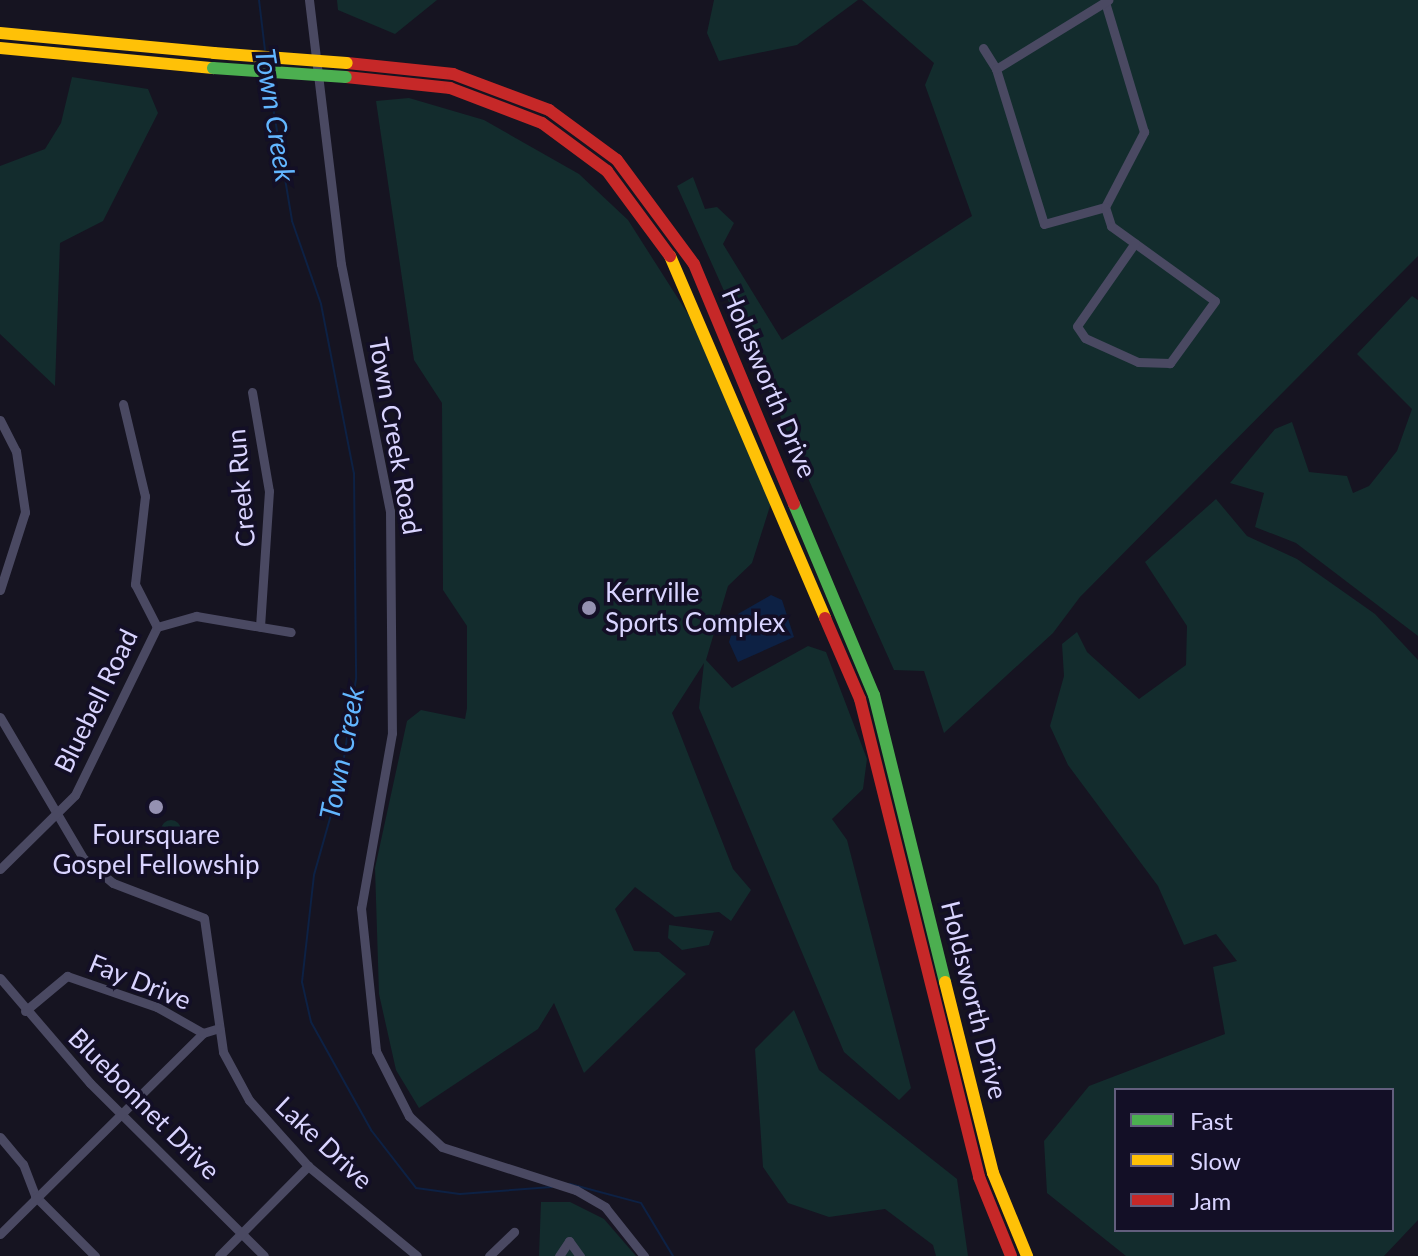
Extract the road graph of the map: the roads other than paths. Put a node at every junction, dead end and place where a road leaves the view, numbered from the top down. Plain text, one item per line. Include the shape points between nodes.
1 (309, 0) edge
2 (1107, 1) edge
3 (0, 33) edge
4 (43, 41) junction
5 (0, 48) edge
6 (983, 48) dead end
7 (42, 55) junction
8 (996, 69) junction
9 (1105, 207) junction
10 (1135, 243) junction
11 (252, 392) dead end
12 (123, 404) dead end
13 (0, 420) edge
14 (816, 547) junction
15 (803, 554) junction
16 (0, 590) edge
17 (157, 627) junction
18 (260, 627) junction
19 (291, 632) dead end
20 (0, 717) edge
21 (59, 815) junction
22 (0, 869) edge
23 (0, 978) edge
24 (953, 1008) junction
25 (25, 1011) junction
26 (939, 1011) junction
27 (219, 1028) junction
28 (203, 1033) junction
29 (122, 1114) junction
30 (0, 1137) edge
31 (308, 1166) junction
32 (35, 1196) junction
33 (514, 1232) dead end
34 (241, 1233) junction
35 (0, 1234) edge
36 (95, 1256) edge
37 (219, 1256) edge
38 (264, 1256) edge
39 (417, 1256) edge
40 (489, 1256) edge
41 (559, 1256) edge
42 (580, 1256) edge
43 (644, 1256) edge
44 (1011, 1256) edge
45 (1027, 1256) edge

1 - 43 street, Town Creek Road via 339,250 383,460 393,557 392,733 361,908 376,1051 409,1116 442,1147 570,1188 605,1207
2 - 8 street
2 - 9 street via 1144,132
3 - 4 main road, Holdsworth Drive
4 - 7 street
4 - 14 main road, Holdsworth Drive, bridge via 347,63 485,82 549,110 617,160 666,217 694,264
5 - 7 main road, Holdsworth Drive
6 - 8 street
7 - 15 main road, Holdsworth Drive, bridge via 346,77 480,96 542,123 607,171 681,270
8 - 9 street via 1044,224
9 - 10 street via 1111,226
10 - 10 street via 1215,301 1170,363 1138,362 1085,338 1077,326
11 - 18 street, Creek Run via 269,491
12 - 17 street via 145,496 135,584
13 - 16 street via 16,451 25,512
14 - 15 main road
14 - 24 main road, Holdsworth Drive via 874,695
15 - 26 main road, Holdsworth Drive via 860,699
17 - 18 street, Bluebell Road via 196,616
17 - 21 street, Bluebell Road
18 - 19 street, Bluebell Road
20 - 21 street, Lake Drive
21 - 22 street, Bluebell Road
21 - 27 street, Lake Drive via 83,858 113,883 204,918
23 - 25 street, Bluebonnet Drive
24 - 26 main road
24 - 45 main road, Holdsworth Drive via 993,1173
25 - 28 street, Fay Drive via 67,976 157,1007
25 - 29 street, Bluebonnet Drive
26 - 44 main road, Holdsworth Drive via 979,1177
27 - 28 street
27 - 31 street, Lake Drive via 226,1059 249,1100
28 - 29 street
29 - 32 street
29 - 34 street, Bluebonnet Drive
30 - 32 street via 23,1164
31 - 34 street
31 - 39 street, Lake Drive
32 - 35 street
32 - 36 street
33 - 40 street
34 - 37 street
34 - 38 street, Bluebonnet Drive
41 - 42 street via 569,1241

